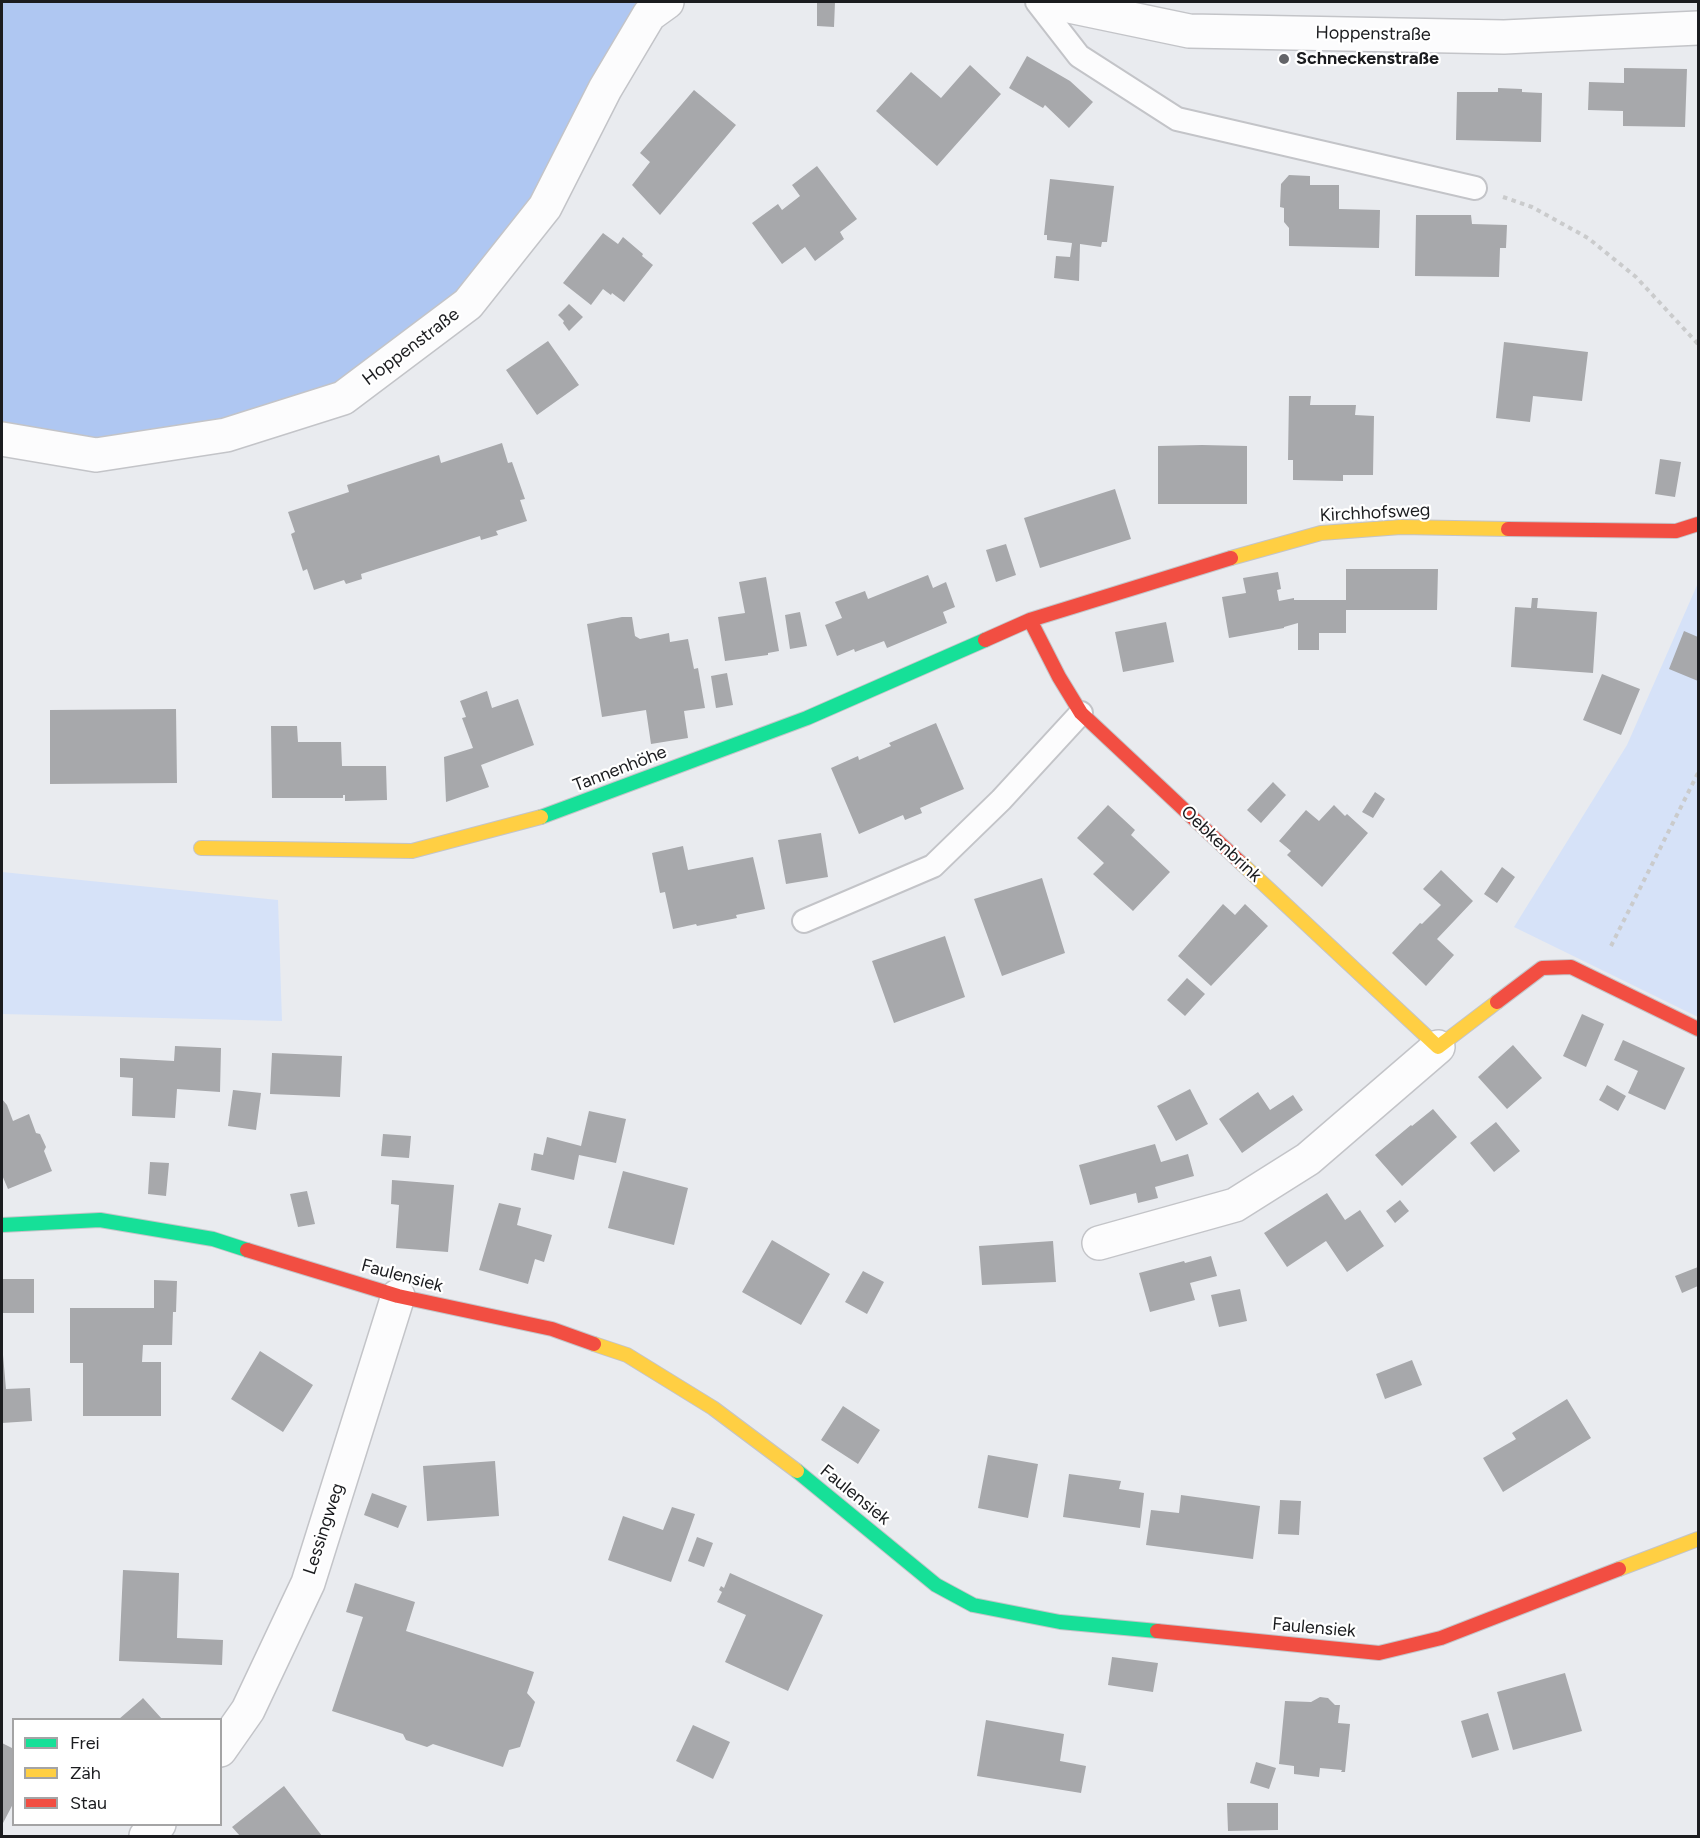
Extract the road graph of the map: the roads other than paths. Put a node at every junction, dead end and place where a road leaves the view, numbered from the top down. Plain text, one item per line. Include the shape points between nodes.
1 (667, 2) edge
2 (1037, 2) edge
3 (1050, 2) edge
4 (1698, 28) edge
5 (1475, 188) road end
6 (2, 439) edge
7 (1698, 524) edge
8 (1030, 620) junction
9 (1081, 713) junction
10 (201, 848) dead end
11 (804, 921) dead end
12 (1698, 1029) edge
13 (1438, 1047) junction
14 (2, 1225) edge
15 (1099, 1243) dead end
16 (398, 1296) junction
17 (1698, 1539) edge
18 (222, 1747) edge

1 - 6 street, Hoppenstraße via 649,15 605,89 545,207 468,304 343,398 226,435 96,455
2 - 5 lane via 1079,56 1177,120
3 - 4 street, Hoppenstraße via 1188,31 1504,37
7 - 8 street, Kirchhofsweg via 1676,531 1401,527 1320,533
8 - 9 street, Oebkenbrink
8 - 10 street, Tannenhöhe via 807,717 548,815 412,851
9 - 11 lane via 933,866
9 - 13 street, Oebkenbrink
12 - 13 street via 1571,967 1542,968
13 - 15 street via 1308,1159 1235,1204
14 - 16 street, Faulensiek via 100,1220 213,1239
16 - 17 street, Faulensiek via 552,1329 627,1355 713,1408 818,1486 936,1585 973,1605 1060,1623 1379,1653 1441,1638
16 - 18 street, Lessingweg via 308,1583 248,1710

